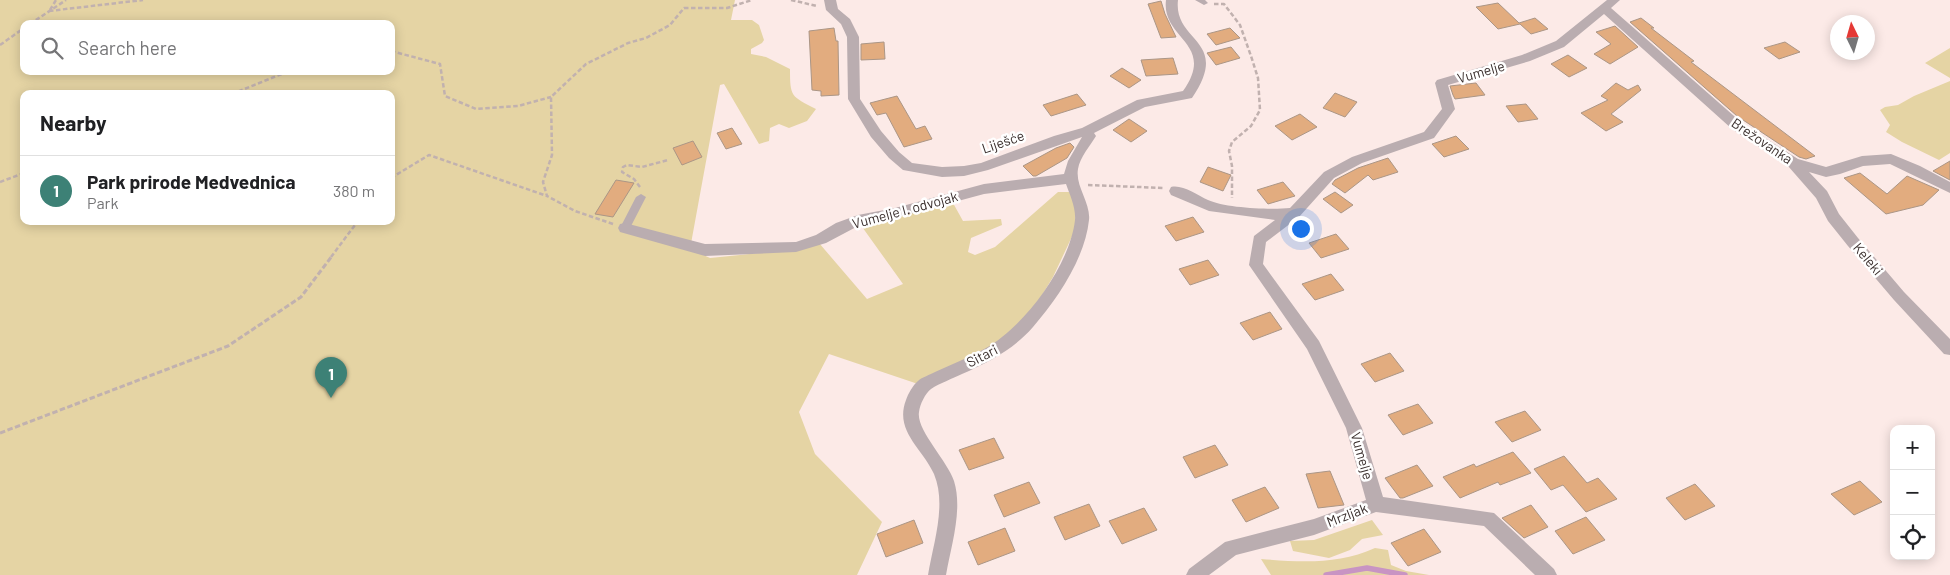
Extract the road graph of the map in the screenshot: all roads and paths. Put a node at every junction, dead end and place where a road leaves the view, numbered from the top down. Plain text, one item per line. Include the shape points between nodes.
1 (56, 0) edge
2 (66, 0) edge
3 (143, 0) edge
4 (752, 0) edge
5 (790, 0) edge
6 (1172, 0) edge
7 (1202, 2) edge
8 (831, 5) edge
9 (1610, 5) edge
10 (49, 11) junction
11 (36, 20) edge
12 (20, 31) edge
13 (0, 44) edge
14 (395, 52) edge
15 (279, 75) edge
16 (242, 90) edge
17 (551, 97) junction
18 (1087, 131) junction
19 (668, 160) dead end
20 (1793, 164) junction
21 (20, 174) edge
22 (395, 176) edge
23 (1072, 181) junction
24 (0, 182) edge
25 (1950, 188) edge
26 (1176, 191) joint
27 (547, 196) junction
28 (641, 197) joint
29 (1231, 209) junction
30 (1294, 213) junction
31 (355, 225) edge
32 (625, 228) junction
33 (1950, 349) edge
34 (0, 433) edge
35 (1376, 504) junction
36 (937, 575) edge
37 (1195, 575) edge
38 (1548, 575) edge

1 - 10 path
2 - 10 path
3 - 10 path
4 - 17 path via 743,5 709,9 684,8 670,25 586,64
5 - 8 path
6 - 18 street, Liješće via 1173,14 1201,58 1200,70 1187,95 1142,103
7 - 29 path via 1224,4 1240,25 1258,78 1260,110 1251,126 1232,142 1228,150 1233,180
8 - 18 street, Liješće via 846,22 853,37 854,99 876,134 908,167 942,172 964,171
9 - 20 street, Brežovanka via 1737,126
9 - 30 street, Vumelje via 1560,44 1526,58 1441,83 1449,109 1428,135 1357,160 1329,175
10 - 11 path
12 - 13 path
14 - 17 path via 440,64 445,96 476,109 518,106
15 - 16 path
17 - 27 path via 552,154 543,182
18 - 23 street via 1090,136 1071,169
19 - 28 path via 642,167 622,167 622,172 634,179 640,188
20 - 25 street, Brežovanka via 1826,172 1862,161 1891,160
20 - 33 street, Keleki via 1822,195 1833,217 1853,242
21 - 24 path
22 - 27 path via 430,155
23 - 26 path via 1103,187 1160,186
23 - 32 street, Vumelje I. odvojak via 984,189 858,220 821,239 796,247 705,250
23 - 36 street, Sitari via 1080,199 1081,232 1062,272 1034,316 1023,330 1002,346 924,384 915,395 910,413 913,430 941,470 946,484 947,506
26 - 29 street via 1209,206
27 - 32 path via 575,211
28 - 32 lane
29 - 30 street via 1269,215
30 - 35 street, Vumelje via 1259,240 1256,265 1313,345 1354,428
31 - 34 path via 301,297 228,346
35 - 37 street, Mrzljak via 1314,527 1231,548
35 - 38 street, Mrzljak via 1488,519

